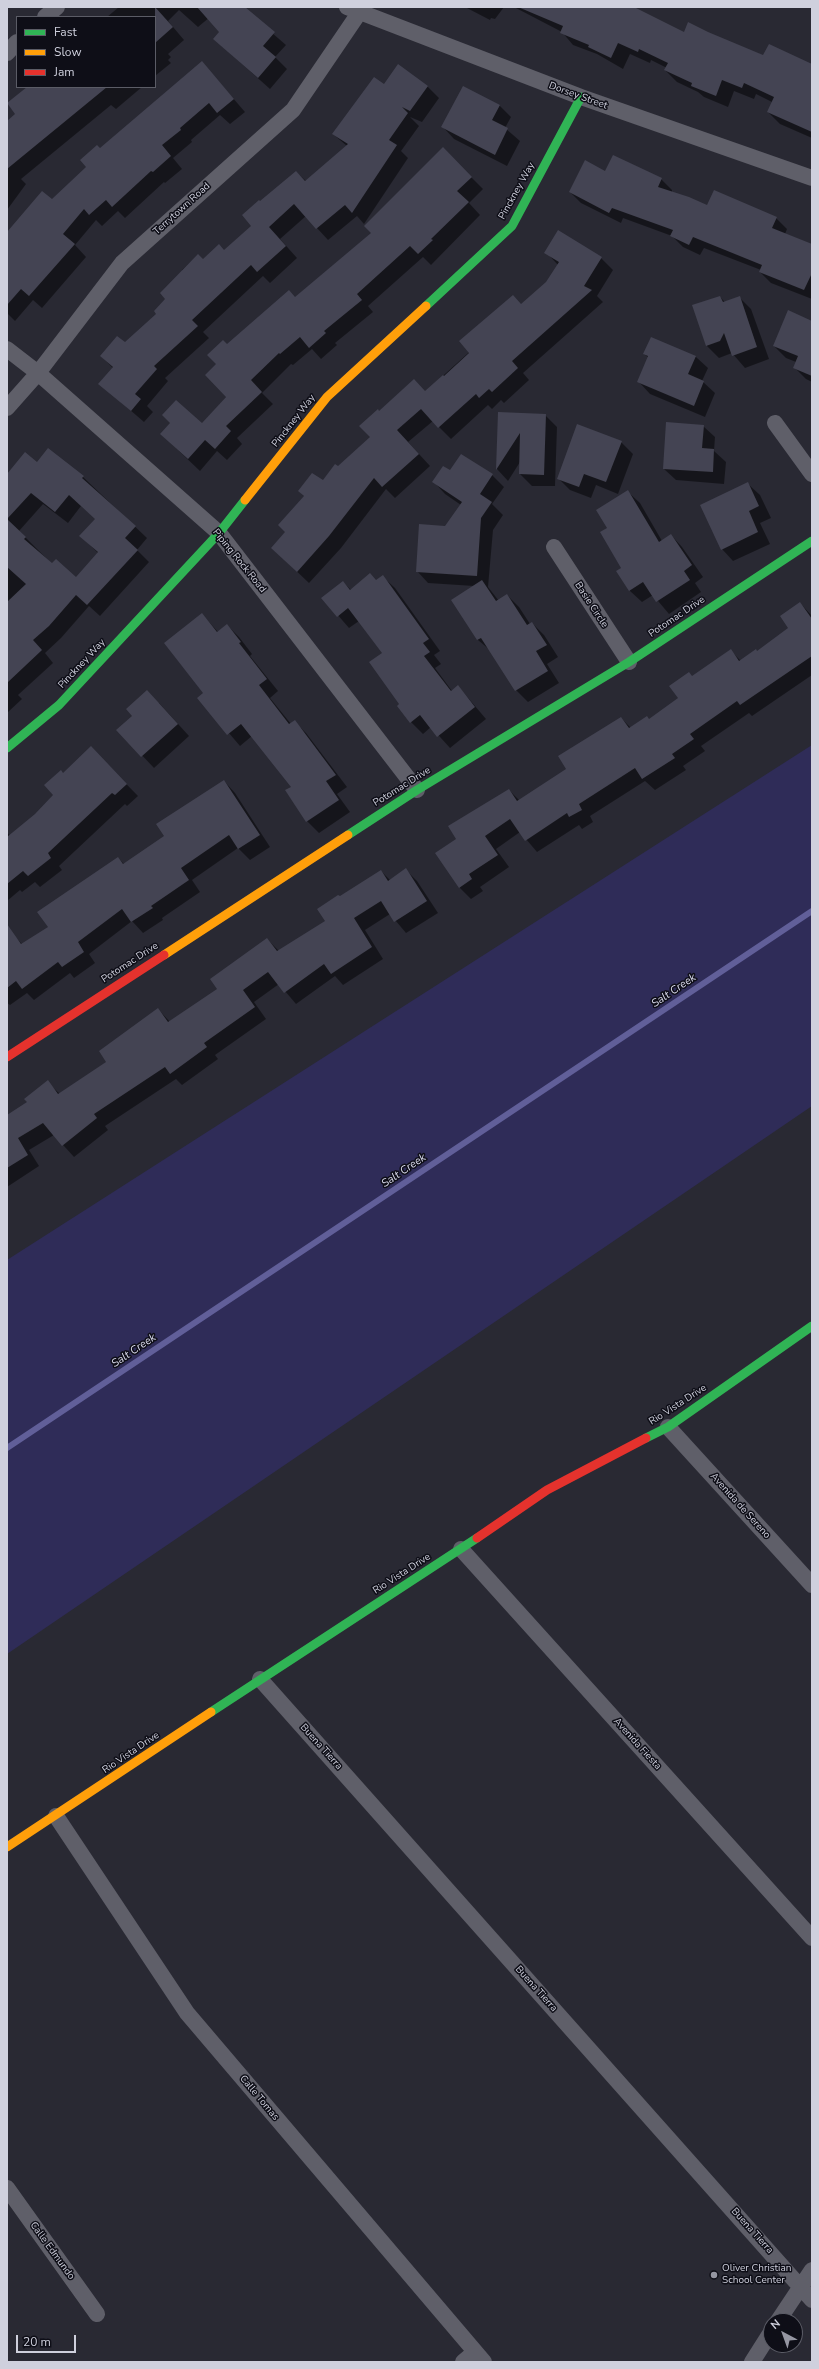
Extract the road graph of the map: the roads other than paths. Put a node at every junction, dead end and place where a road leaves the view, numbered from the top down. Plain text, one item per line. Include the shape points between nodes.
1 (56, 7) edge
2 (353, 10) edge
3 (46, 16) edge
4 (16, 43) edge
5 (7, 53) edge
6 (581, 97) junction
7 (812, 178) edge
8 (7, 349) edge
9 (38, 372) junction
10 (7, 408) edge
11 (775, 423) dead end
12 (812, 474) edge
13 (219, 533) junction
14 (812, 541) edge
15 (554, 547) dead end
16 (629, 662) junction
17 (7, 748) edge
18 (417, 790) junction
19 (7, 1057) edge
20 (812, 1326) edge
21 (668, 1426) junction
22 (461, 1549) junction
23 (812, 1585) edge
24 (260, 1679) junction
25 (56, 1816) junction
26 (7, 1847) edge
27 (812, 1938) edge
28 (7, 2188) edge
29 (812, 2270) edge
30 (800, 2286) junction
31 (812, 2300) edge
32 (783, 2313) edge
33 (97, 2314) dead end
34 (763, 2345) edge
35 (474, 2359) edge
36 (752, 2362) edge

1 - 3 street
2 - 6 street, Dorsey Street
2 - 9 street, Terrytown Road via 293,110 122,263
4 - 5 street
6 - 7 street, Dorsey Street
6 - 13 street, Pinckney Way via 512,226 327,397
8 - 9 street, Piping Rock Road
9 - 10 street, Terrytown Road
9 - 13 street, Piping Rock Road
11 - 12 street
13 - 17 street, Pinckney Way via 59,705
13 - 18 street, Piping Rock Road
14 - 16 street, Potomac Drive
15 - 16 street, Basie Circle
16 - 18 street, Potomac Drive
18 - 19 street, Potomac Drive
20 - 21 street, Rio Vista Drive
21 - 22 street, Rio Vista Drive via 547,1490
21 - 23 street, Avenida de Sereno
22 - 24 street, Rio Vista Drive
22 - 27 street, Avenida Fiesta
24 - 25 street, Rio Vista Drive
24 - 30 street, Buena Tierra
25 - 26 street, Rio Vista Drive
25 - 35 street, Calle Tomas via 187,2012
28 - 33 street, Calle Edmundo
29 - 30 street
30 - 31 street, Buena Tierra
30 - 32 street
34 - 36 street

